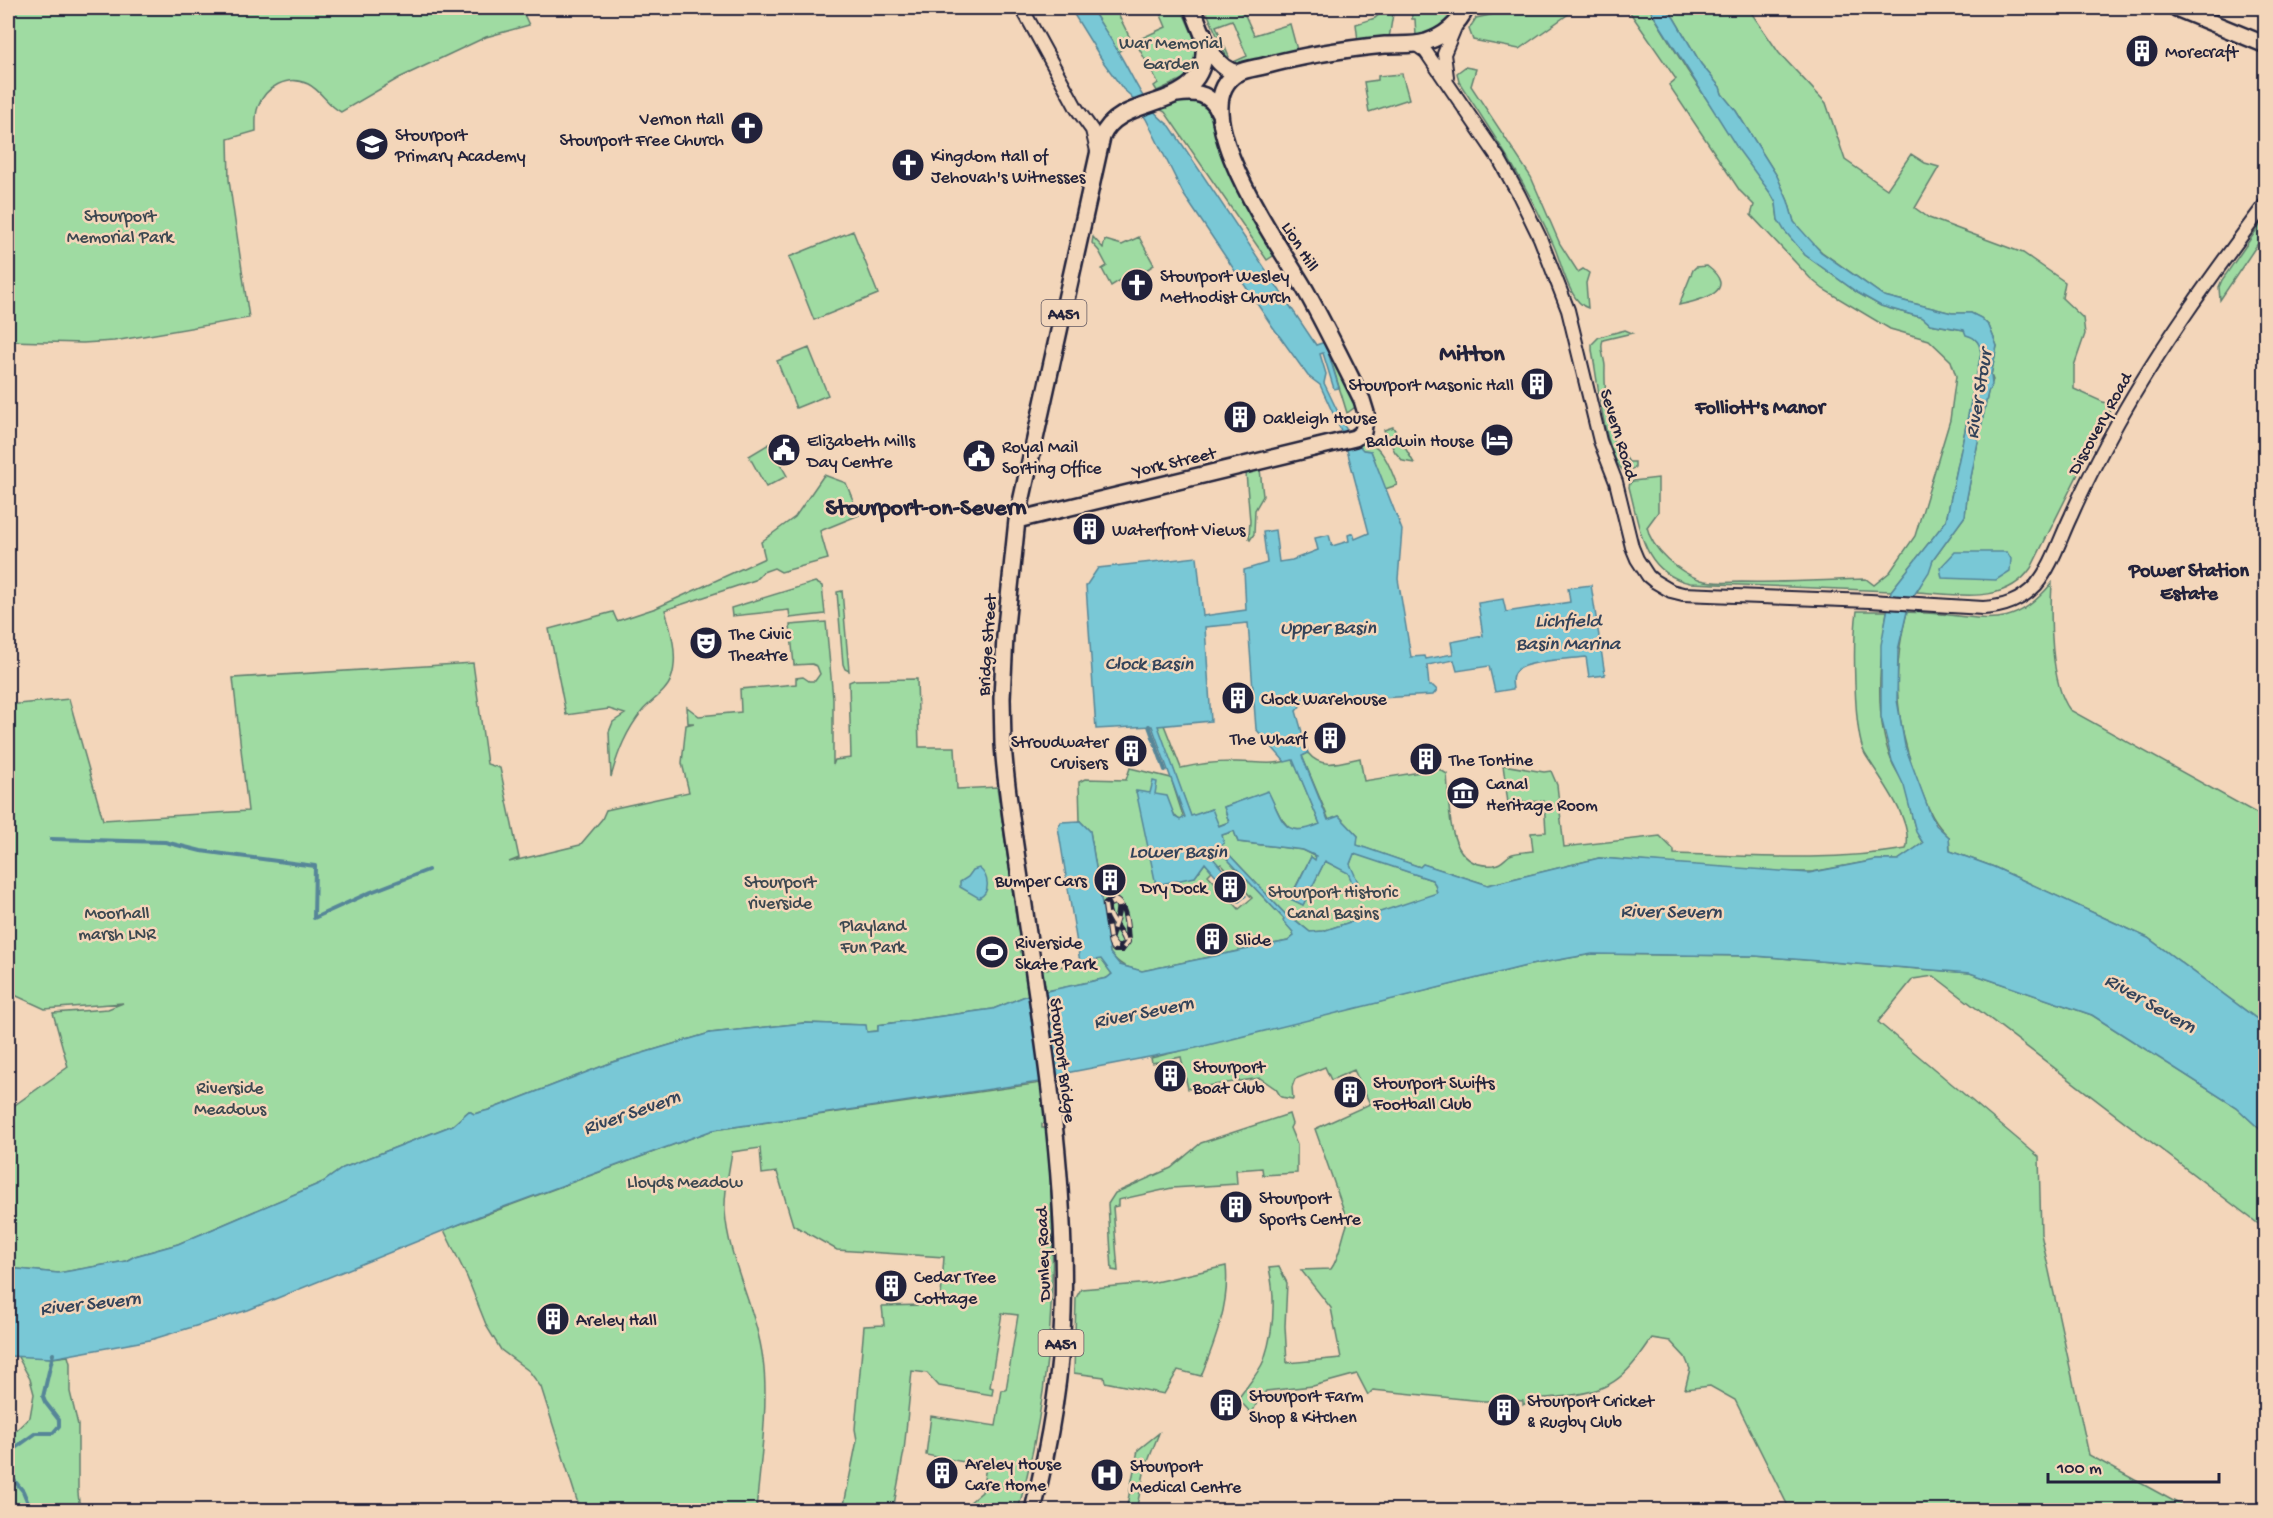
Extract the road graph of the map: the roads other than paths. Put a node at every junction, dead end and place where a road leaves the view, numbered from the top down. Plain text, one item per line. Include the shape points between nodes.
1 (1022, 8) edge
2 (1192, 8) edge
3 (1466, 8) edge
4 (2176, 8) edge
5 (1458, 22) junction
6 (1203, 33) junction
7 (1415, 44) junction
8 (2265, 45) edge
9 (1239, 73) junction
10 (1452, 89) junction
11 (1177, 94) junction
12 (1219, 112) junction
13 (1129, 113) junction
14 (1087, 125) junction
15 (1097, 158) junction
16 (2265, 203) edge
17 (1348, 440) joint
18 (1020, 501) junction
19 (1034, 515) junction
20 (1017, 520) junction
21 (1941, 605) joint
22 (1005, 772) joint
23 (1058, 1173) joint
24 (1033, 1510) edge

1 - 14 street
2 - 6 main road
3 - 5 main road
4 - 8 main road
5 - 7 main road via 1441,36
5 - 10 street via 1444,61
6 - 9 main road via 1221,65
6 - 11 main road via 1204,65 1193,82
7 - 9 main road via 1313,54
7 - 10 street, Severn Road via 1426,52
9 - 12 main road via 1224,86
10 - 21 street, Severn Road via 1514,185 1554,273 1572,323 1598,435 1618,490 1632,547 1648,576 1671,591 1695,596
11 - 12 main road via 1206,96
11 - 13 main road
12 - 17 main road, Lion Hill via 1245,188 1315,307 1362,400 1366,413 1363,432
13 - 14 street
13 - 15 main road, A451 via 1104,131
14 - 15 street via 1095,136
15 - 18 main road, A451
16 - 21 street, Discovery Road via 2179,323 2136,392 2085,483 2042,576 2027,593 1999,607
17 - 19 main road, York Street
18 - 19 main road via 1026,512
18 - 20 main road, A451
19 - 20 main road, York Street
20 - 22 main road, Bridge Street / A451 via 1003,666
22 - 23 main road, Stourport Bridge / A451
23 - 24 main road, Dunley Road / A451 via 1062,1330 1051,1428

